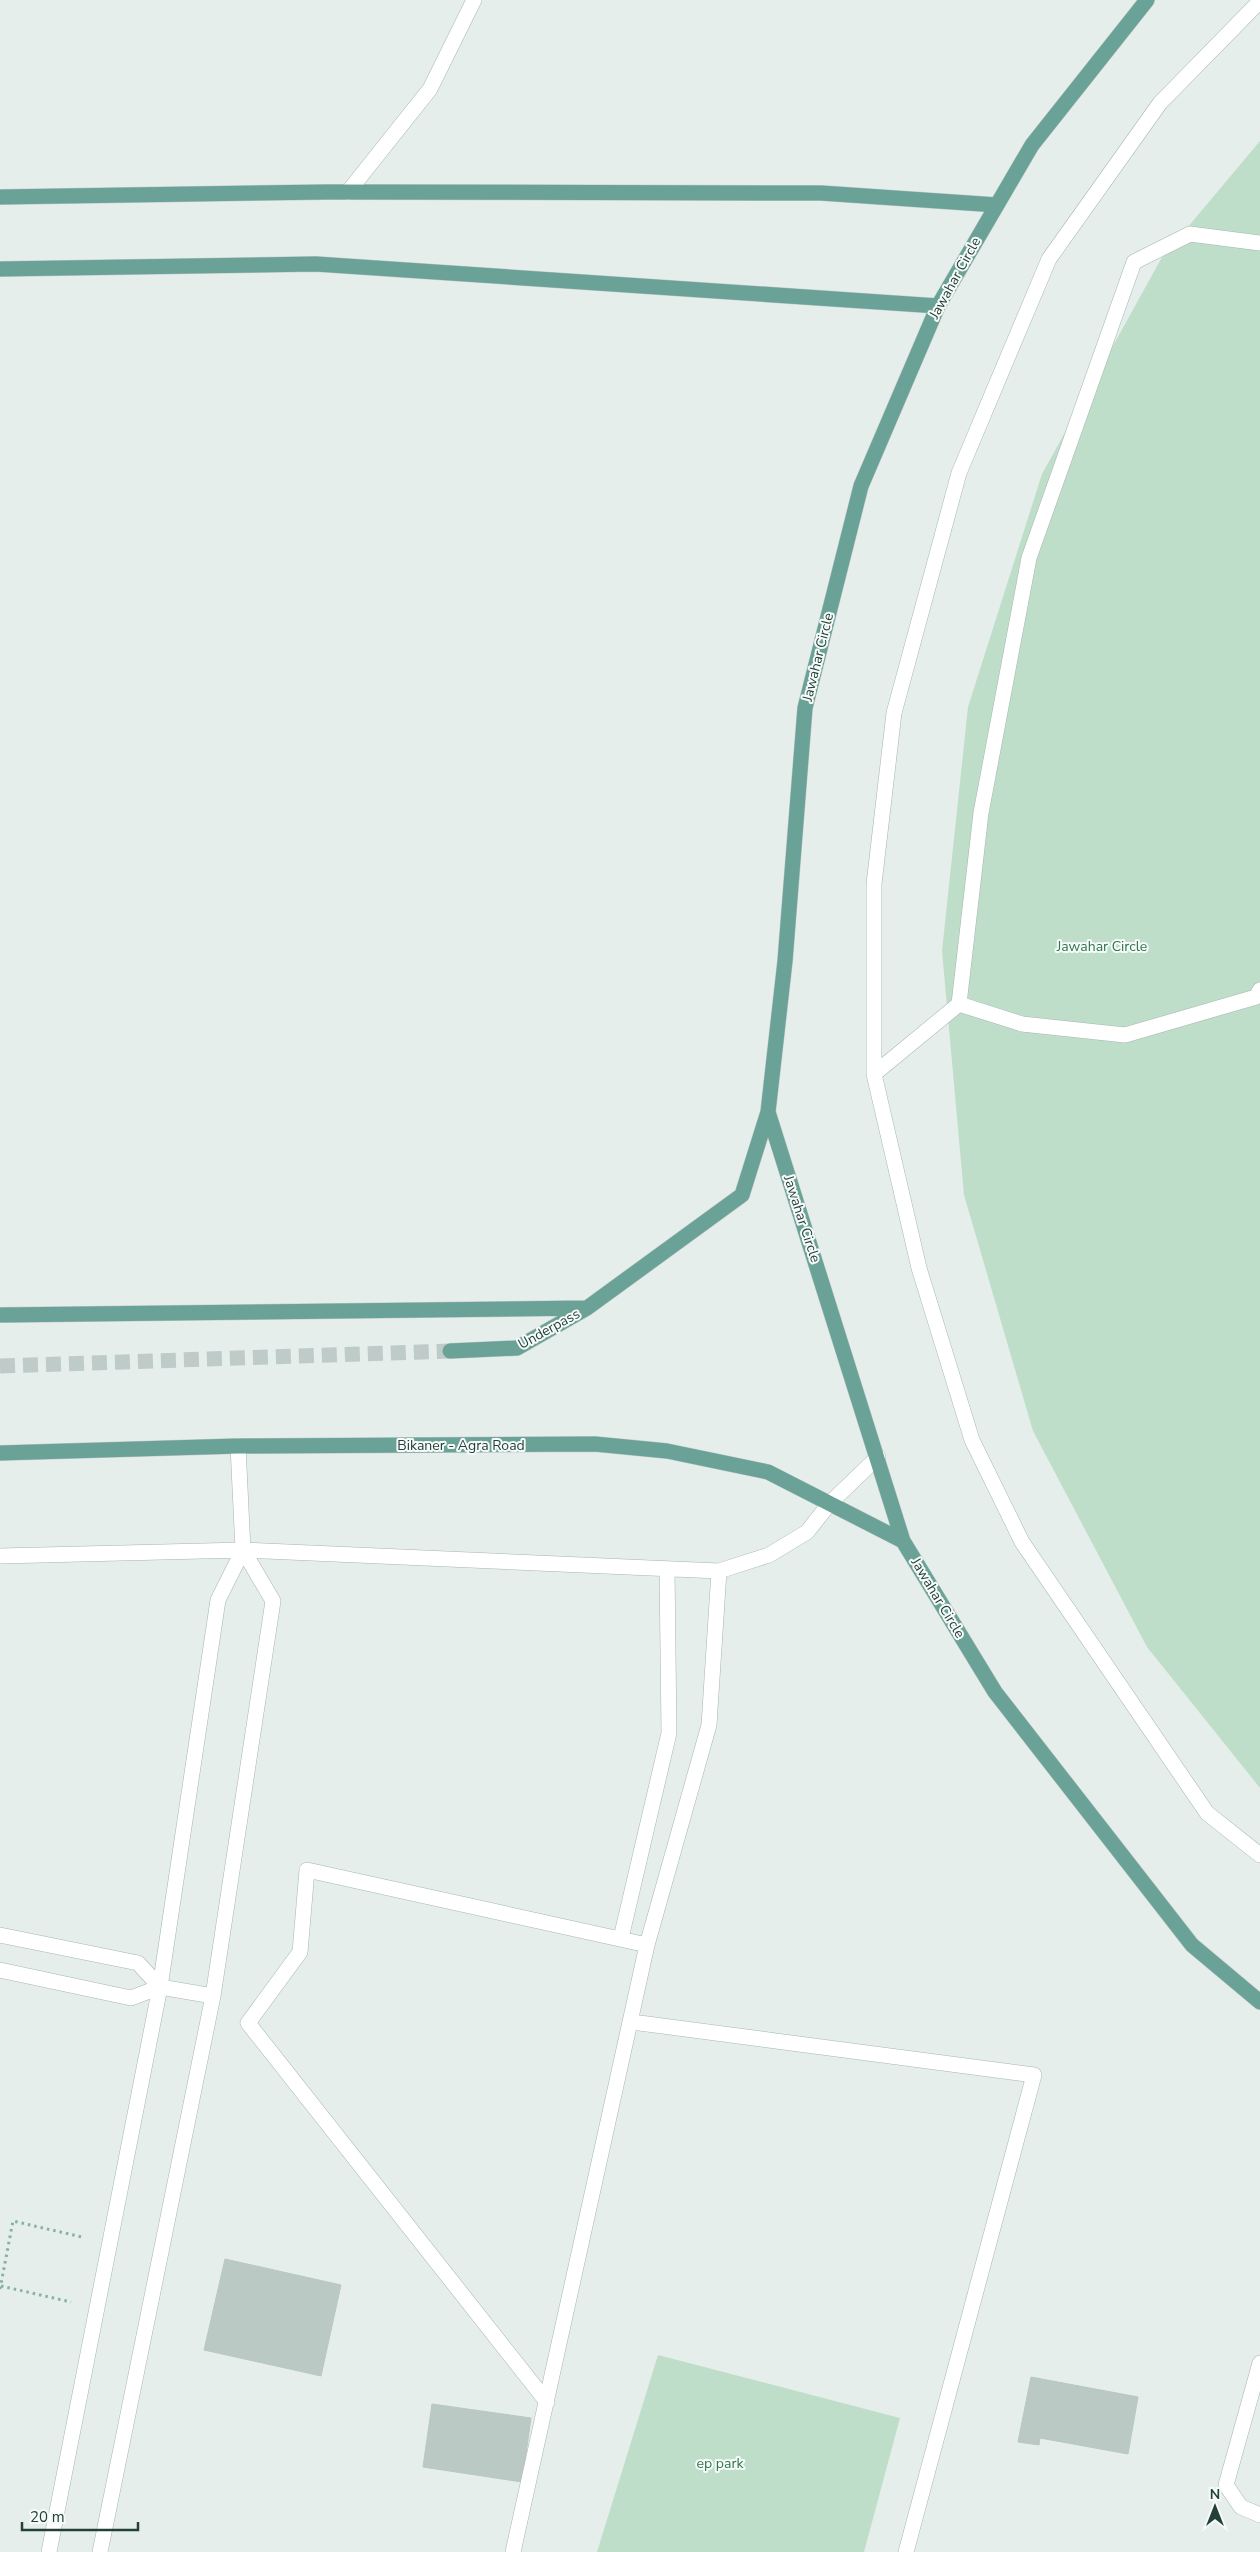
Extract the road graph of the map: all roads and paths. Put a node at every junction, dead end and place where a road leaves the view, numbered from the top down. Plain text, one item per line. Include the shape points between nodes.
1 (474, 0) edge
2 (1148, 0) edge
3 (1260, 1) edge
4 (348, 192) junction
5 (0, 197) edge
6 (997, 205) junction
7 (1260, 242) edge
8 (0, 269) edge
9 (938, 306) junction
10 (1260, 990) edge
11 (959, 1004) junction
12 (874, 1074) junction
13 (768, 1112) junction
14 (586, 1308) junction
15 (0, 1315) edge
16 (450, 1351) tunnel mouth
17 (238, 1446) junction
18 (0, 1453) edge
19 (878, 1457) junction
20 (830, 1503) junction
21 (904, 1541) junction
22 (243, 1550) junction
23 (0, 1556) edge
24 (667, 1569) junction
25 (719, 1571) junction
26 (1260, 1855) edge
27 (0, 1935) edge
28 (621, 1938) junction
29 (647, 1945) junction
30 (0, 1970) edge
31 (160, 1987) junction
32 (213, 1996) junction
33 (1260, 2002) edge
34 (632, 2022) junction
35 (110, 2243) junction
36 (0, 2287) edge
37 (97, 2308) junction
38 (1260, 2364) edge
39 (547, 2402) junction
40 (1260, 2515) edge
41 (49, 2552) edge
42 (100, 2552) edge
43 (513, 2552) edge
44 (906, 2552) edge

1 - 4 street via 430,89
2 - 6 main road, Jawahar Circle via 1032,145
3 - 12 street via 1160,104 1049,259 959,473 894,713 874,884
4 - 5 main road
4 - 6 main road via 821,193
6 - 9 main road, Jawahar Circle
7 - 11 street via 1190,234 1134,262 1029,558 981,813
8 - 9 main road via 316,264
9 - 13 main road, Jawahar Circle via 861,486 805,708 785,961
10 - 11 street via 1256,997 1125,1035 1022,1024
11 - 12 street
12 - 26 street via 918,1268 972,1440 1022,1542 1207,1813
13 - 14 main road via 742,1195
13 - 19 main road, Jawahar Circle
14 - 15 main road
14 - 16 main road, Underpass via 517,1348
17 - 18 main road, Bikaner - Agra Road
17 - 20 main road, Bikaner - Agra Road via 595,1444 667,1451 768,1472
17 - 22 street
19 - 20 street
19 - 21 main road, Jawahar Circle
20 - 21 main road, Bikaner - Agra Road
20 - 25 street via 806,1532 769,1555
21 - 33 main road, Jawahar Circle via 1001,1700 1192,1945
22 - 23 street
22 - 24 street
22 - 31 street via 218,1600
22 - 32 street via 273,1601
24 - 25 street
24 - 28 street via 668,1733
25 - 29 street via 709,1725
27 - 31 street via 138,1963
28 - 29 street
28 - 39 street via 306,1870 300,1952 248,2023
29 - 34 street
30 - 31 street via 131,1998
31 - 32 street
31 - 35 street
32 - 42 street
34 - 39 street
34 - 44 street via 1034,2075
35 - 36 path via 13,2222
35 - 37 street
36 - 37 path
37 - 41 street
38 - 40 street via 1226,2485 1241,2507
39 - 43 street

